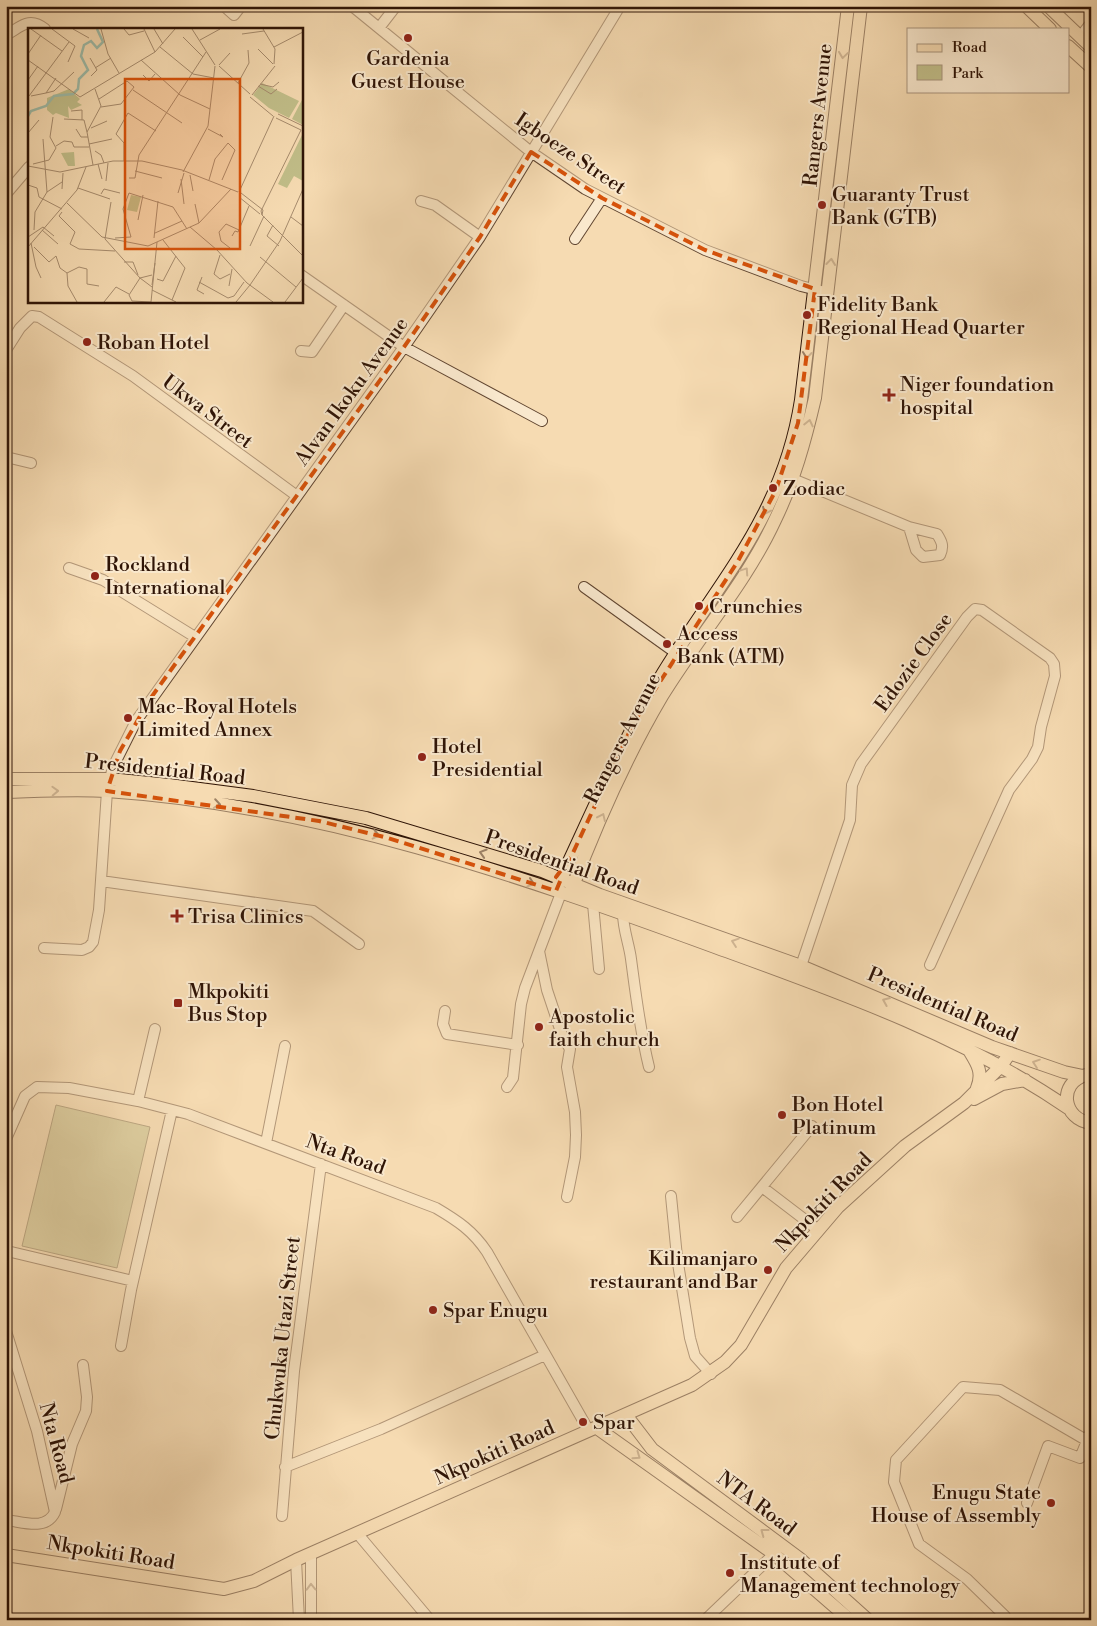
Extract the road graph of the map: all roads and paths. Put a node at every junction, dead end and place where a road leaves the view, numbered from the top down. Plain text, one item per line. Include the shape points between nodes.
1 (224, 6) edge
2 (241, 6) edge
3 (352, 6) edge
4 (396, 6) edge
5 (620, 6) edge
6 (848, 6) edge
7 (861, 6) edge
8 (1026, 6) edge
9 (1048, 6) edge
10 (1091, 23) edge
11 (43, 28) edge
12 (379, 28) junction
13 (1049, 28) edge
14 (6, 35) edge
15 (1080, 37) junction
16 (1091, 47) edge
17 (1070, 48) edge
18 (1091, 67) edge
19 (531, 152) junction
20 (28, 168) edge
21 (6, 194) edge
22 (602, 198) junction
23 (421, 201) dead end
24 (480, 237) junction
25 (575, 239) dead end
26 (302, 276) edge
27 (821, 290) junction
28 (344, 305) junction
29 (404, 348) junction
30 (6, 350) edge
31 (301, 351) dead end
32 (542, 421) dead end
33 (6, 457) edge
34 (31, 464) dead end
35 (793, 479) junction
36 (297, 496) junction
37 (909, 527) dead end
38 (69, 568) dead end
39 (584, 586) dead end
40 (195, 637) junction
41 (676, 653) junction
42 (6, 779) edge
43 (109, 785) junction
44 (6, 792) edge
45 (576, 859) junction
46 (542, 871) junction
47 (561, 879) junction
48 (101, 881) junction
49 (565, 891) junction
50 (597, 900) junction
51 (623, 914) junction
52 (710, 939) junction
53 (359, 944) dead end
54 (44, 948) dead end
55 (539, 951) junction
56 (930, 964) dead end
57 (801, 966) junction
58 (599, 969) dead end
59 (445, 1011) dead end
60 (156, 1028) dead end
61 (518, 1045) junction
62 (285, 1046) dead end
63 (970, 1052) junction
64 (1010, 1053) junction
65 (1001, 1066) junction
66 (649, 1067) dead end
67 (1089, 1075) edge
68 (1025, 1080) junction
69 (510, 1083) dead end
70 (977, 1088) junction
71 (138, 1101) junction
72 (964, 1103) junction
73 (1068, 1108) junction
74 (172, 1110) junction
75 (1090, 1123) edge
76 (812, 1126) dead end
77 (6, 1140) edge
78 (266, 1143) junction
79 (321, 1164) junction
80 (762, 1187) junction
81 (671, 1196) dead end
82 (567, 1197) dead end
83 (738, 1217) dead end
84 (818, 1229) junction
85 (7, 1251) edge
86 (133, 1281) junction
87 (6, 1330) edge
88 (121, 1346) dead end
89 (545, 1355) junction
90 (83, 1366) dead end
91 (711, 1374) junction
92 (626, 1415) junction
93 (593, 1429) junction
94 (1089, 1436) edge
95 (285, 1467) junction
96 (1026, 1503) dead end
97 (55, 1512) junction
98 (282, 1516) dead end
99 (6, 1520) edge
100 (357, 1533) junction
101 (311, 1554) junction
102 (774, 1554) junction
103 (6, 1555) edge
104 (296, 1560) junction
105 (1005, 1616) dead end
106 (299, 1620) edge
107 (311, 1620) edge
108 (430, 1620) edge
109 (704, 1620) edge
110 (850, 1620) edge
111 (868, 1620) edge

1 - 2 street via 234,15
3 - 12 street, Igboeze Street
4 - 12 street
5 - 19 street, Alvan Ikoku Avenue
6 -> 27 main road, Rangers Avenue
27 -> 7 main road, Rangers Avenue
8 - 13 main road
9 - 15 main road
10 - 15 street
11 - 14 street via 29,21
12 - 19 street, Igboeze Street
15 - 16 main road
17 - 18 main road
19 - 22 street, Igboeze Street
19 - 24 street, Alvan Ikoku Avenue
20 - 21 street
22 - 25 street
22 - 27 street, Igboeze Street via 705,250
23 - 24 street via 435,205
24 - 29 street, Alvan Ikoku Avenue
26 - 28 street
35 -> 27 main road, Rangers Avenue via 814,398
27 -> 41 main road, Rangers Avenue via 800,412 785,468 758,527
28 - 29 street
28 - 31 street via 312,352
29 - 32 street
29 - 36 street, Alvan Ikoku Avenue
30 - 36 street, Ukwa Street via 26,321 32,316 39,317 133,376
33 - 34 street
35 - 37 street
45 -> 35 main road, Rangers Avenue via 647,722 754,559
36 - 40 street, Alvan Ikoku Avenue
38 - 40 street via 103,580
39 - 41 street
40 - 43 street, Alvan Ikoku Avenue via 136,721 120,751
41 - 45 main road, Rangers Avenue via 634,722
42 - 43 main road, Presidential Road
44 -> 43 main road, Presidential Road
46 -> 43 main road, Presidential Road via 366,818 253,796
43 - 48 street, Alvan Ikoku Avenue
43 -> 49 main road, Presidential Road via 319,821 388,838
45 - 46 main road via 560,870
45 - 47 main road
45 - 49 main road
45 - 50 main road via 587,886
46 - 47 main road, Presidential Road
47 - 49 main road
48 - 53 street via 313,910
48 - 54 street, Alvan Ikoku Avenue via 96,934 89,947 82,950
49 - 50 main road, Presidential Road
49 - 55 street
50 - 51 main road, Presidential Road
50 - 52 main road, Presidential Road
50 - 58 street
51 - 52 main road, Presidential Road
51 - 66 street via 635,1004
57 -> 52 main road, Presidential Road
52 - 63 main road, Presidential Road
55 - 61 street via 521,1004
55 - 82 street via 546,990 570,1050 567,1067 576,1135
56 - 57 street, Edozie Close via 1009,790 1038,747 1055,676 1050,658 982,610 975,610 967,617 861,764 852,785 850,820
64 -> 57 main road, Presidential Road
59 - 61 street via 442,1024 447,1034
60 - 71 street
61 - 69 street
62 - 78 street
63 - 65 main road, Presidential Road
63 - 70 main road via 980,1070
64 - 65 main road, Nkpokiti Road
67 -> 64 main road, Presidential Road via 1064,1072
65 - 68 main road, Presidential Road
65 - 70 main road, Nkpokiti Road
67 - 73 main road via 1076,1080 1067,1092
68 - 72 main road via 1002,1084
68 - 73 main road, Presidential Road
70 - 72 main road, Nkpokiti Road
71 - 74 street, Nta Road
71 - 77 street, Nta Road via 69,1088 38,1087 25,1096
72 - 84 main road, Nkpokiti Road via 898,1152
73 - 75 main road, Presidential Road via 1076,1119
74 - 78 street, Nta Road
74 - 86 street
76 - 80 street
78 - 79 street, Nta Road
79 - 89 street, Nta Road via 418,1200 464,1224 487,1252
79 - 95 street, Chukwuka Utazi Street
80 - 83 street
80 - 84 street
81 - 91 street via 690,1338 695,1356
84 - 91 main road, Nkpokiti Road via 786,1268 741,1345
85 - 86 street
86 - 88 street
87 - 97 street, Nta Road via 38,1431
89 - 93 street, Nta Road
89 - 95 street via 381,1430
90 - 97 street via 86,1411 72,1444
91 - 92 main road, Nkpokiti Road
92 - 93 main road, Nkpokiti Road
111 -> 92 main road, NTA Road via 799,1558 652,1449
93 - 100 main road, Nkpokiti Road
93 -> 102 main road, NTA Road
94 - 96 street via 1080,1458 1048,1446
94 - 105 street via 1000,1390 963,1387 896,1460 894,1482 918,1544 967,1579
95 - 98 street, Chukwuka Utazi Street
97 - 99 street, Nta Road via 51,1520 43,1524
100 - 101 main road, Nkpokiti Road
100 - 108 street
101 - 104 main road, Nkpokiti Road
107 -> 101 street
102 - 109 street
102 - 110 main road, NTA Road
103 - 104 main road, Nkpokiti Road via 224,1589 254,1581
104 - 106 street

